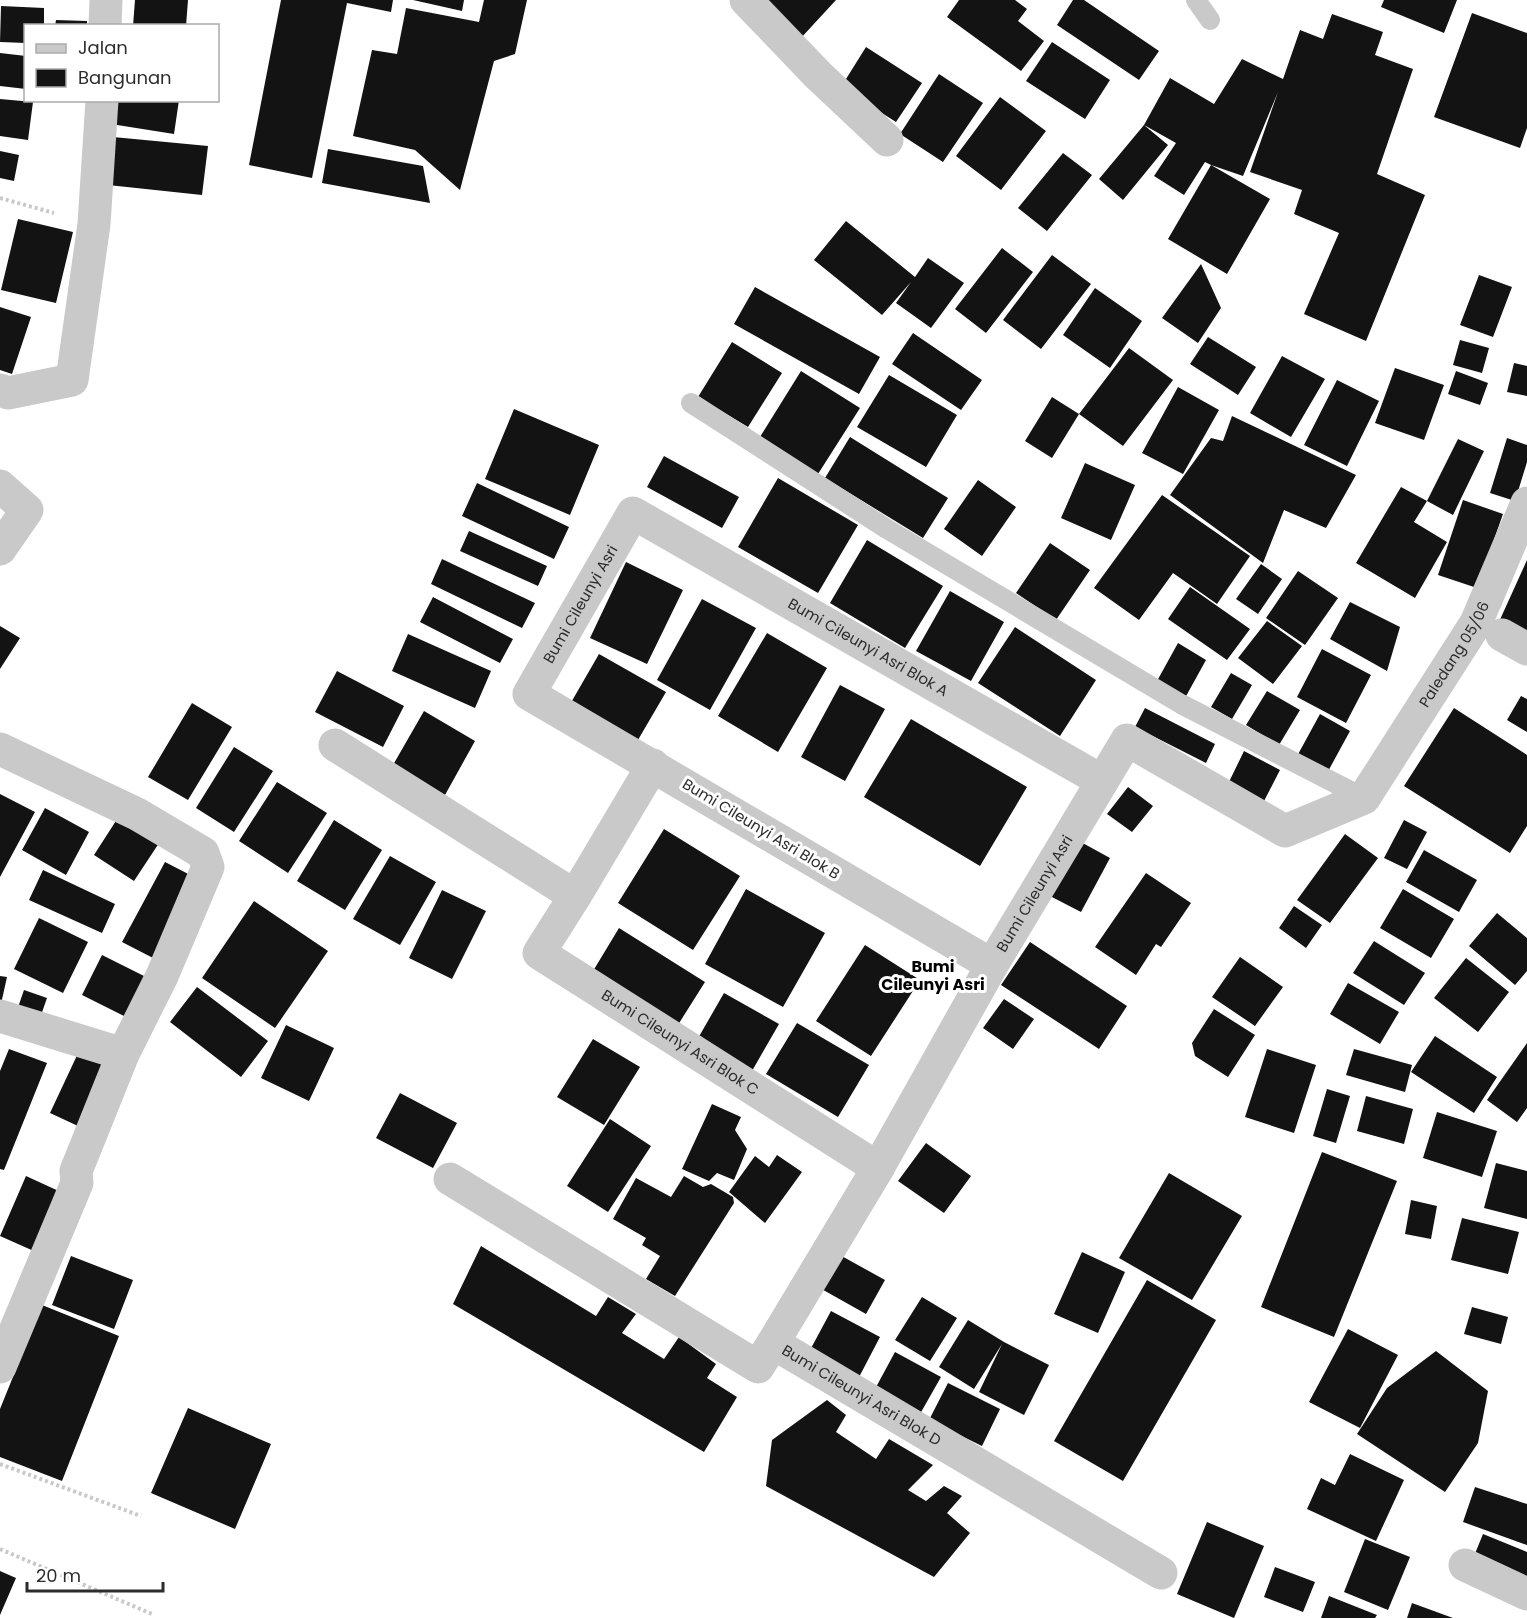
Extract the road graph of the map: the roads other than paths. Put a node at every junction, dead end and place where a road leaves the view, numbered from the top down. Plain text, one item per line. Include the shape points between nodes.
1 (106, 0) edge
2 (746, 0) edge
3 (1196, 0) edge
4 (1210, 20) dead end
5 (105, 24) edge
6 (102, 102) edge
7 (887, 140) dead end
8 (0, 390) edge
9 (691, 403) dead end
10 (0, 486) edge
11 (1527, 503) edge
12 (633, 513) joint
13 (0, 549) edge
14 (529, 694) joint
15 (335, 745) dead end
16 (0, 748) edge
17 (653, 765) junction
18 (1102, 781) junction
19 (1364, 798) junction
20 (575, 896) junction
21 (992, 965) junction
22 (0, 1016) edge
23 (123, 1054) junction
24 (878, 1168) junction
25 (450, 1179) dead end
26 (773, 1342) junction
27 (0, 1367) edge
28 (1465, 1565) dead end
29 (1161, 1573) dead end
30 (1527, 1594) edge

1 - 5 street
2 - 7 street
3 - 4 lane
6 - 8 street via 94,224 72,380 8,393
9 - 19 lane via 887,529 1181,704
10 - 13 street via 27,510
11 - 19 street, Paledang 05/06 via 1476,623
12 - 14 street, Bumi Cileunyi Asri
12 - 18 street, Bumi Cileunyi Asri Blok A
14 - 17 street, Bumi Cileunyi Asri Blok B
15 - 20 street
16 - 23 street via 137,814 203,853 208,867 162,976
17 - 20 street, Bumi Cileunyi Asri Blok C
17 - 21 street, Bumi Cileunyi Asri Blok B
18 - 19 street, Bumi Cileunyi Asri via 1127,740 1285,831
18 - 21 street, Bumi Cileunyi Asri
20 - 24 street, Bumi Cileunyi Asri Blok C via 539,953
21 - 24 street, Bumi Cileunyi Asri
22 - 23 street
23 - 27 street via 76,1171 77,1183
24 - 26 street, Bumi Cileunyi Asri
25 - 26 street, Bumi Cileunyi Asri Blok D via 758,1367
26 - 29 street, Bumi Cileunyi Asri Blok D
28 - 30 street

